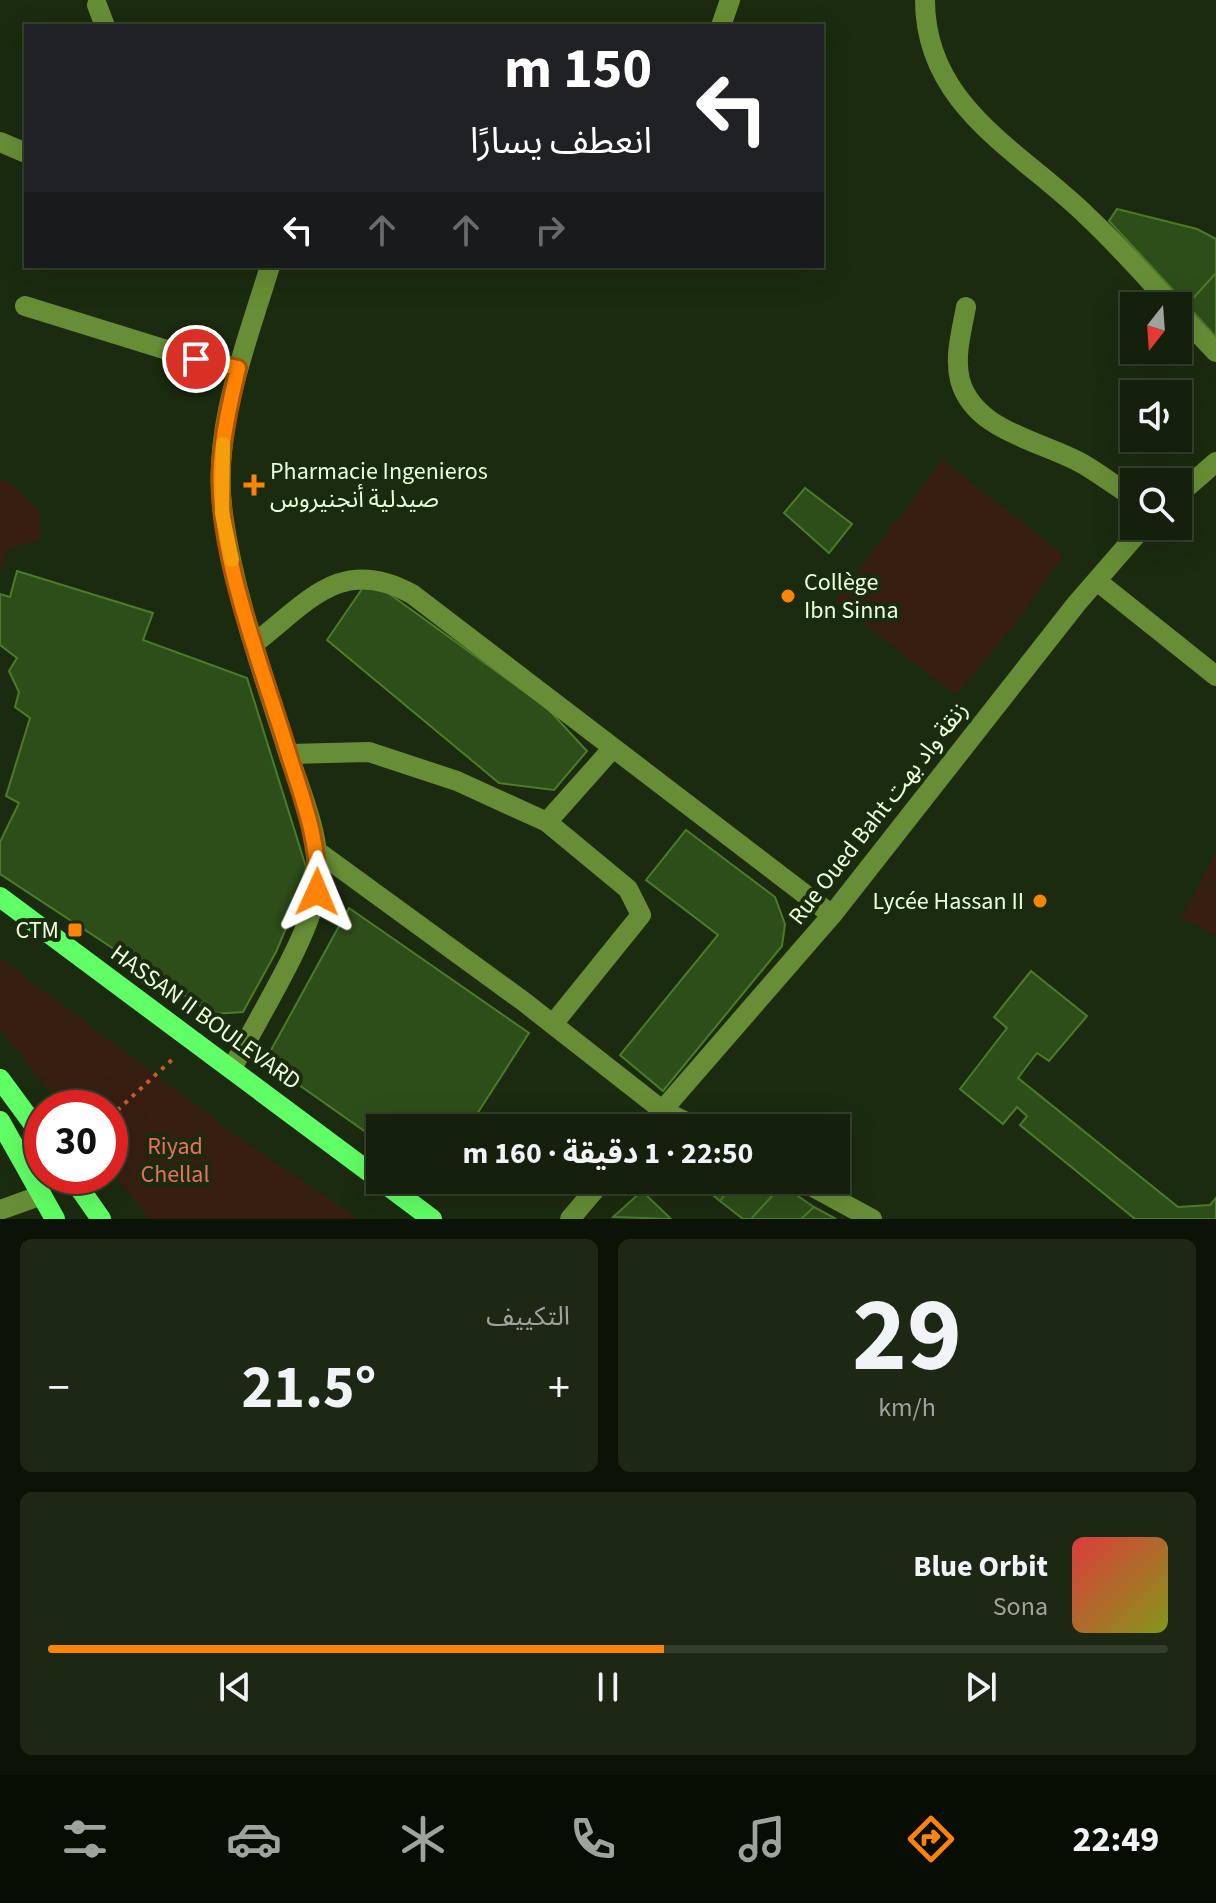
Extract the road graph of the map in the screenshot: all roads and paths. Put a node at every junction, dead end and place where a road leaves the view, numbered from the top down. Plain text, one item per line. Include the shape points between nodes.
1 (730, 0) edge
2 (925, 0) edge
3 (97, 5) dead end
4 (104, 24) edge
5 (722, 24) edge
6 (0, 142) edge
7 (24, 152) edge
8 (269, 268) edge
9 (1160, 292) edge
10 (25, 306) dead end
11 (966, 307) dead end
12 (1192, 327) edge
13 (1216, 352) edge
14 (238, 368) junction
15 (1216, 462) edge
16 (1192, 483) edge
17 (1120, 489) edge
18 (1132, 540) edge
19 (1097, 581) junction
20 (255, 643) junction
21 (1216, 676) edge
22 (612, 749) junction
23 (289, 754) junction
24 (547, 822) junction
25 (317, 851) junction
26 (0, 897) edge
27 (832, 915) junction
28 (553, 1024) junction
29 (192, 1040) junction
30 (232, 1069) junction
31 (0, 1079) edge
32 (128, 1100) edge
33 (662, 1110) junction
34 (24, 1112) edge
35 (659, 1114) edge
36 (670, 1114) edge
37 (0, 1121) edge
38 (366, 1170) edge
39 (84, 1194) edge
40 (399, 1194) edge
41 (591, 1194) edge
42 (826, 1194) edge
43 (42, 1195) junction
44 (0, 1210) edge
45 (55, 1219) edge
46 (101, 1219) edge
47 (432, 1219) edge
48 (570, 1219) edge
49 (872, 1219) edge

1 - 5 street
2 - 9 street via 931,52 948,88 1087,215
3 - 4 street
6 - 7 street
8 - 14 street
10 - 14 street
11 - 17 street via 959,347 966,394 983,414 1017,436 1082,464
12 - 13 street
14 - 20 street via 221,465 222,513
15 - 16 street
18 - 19 street, Rue Oued Baht زنقة واد بهت
19 - 21 street
19 - 27 street, Rue Oued Baht زنقة واد بهت
20 - 22 street via 333,584 369,577 389,581
20 - 23 street
22 - 24 street
22 - 27 street
23 - 24 street via 369,752 457,781
23 - 25 street
24 - 28 street via 628,889 641,915
25 - 28 street
25 - 30 street via 317,892 305,927
26 - 29 main road, HASSAN II BOULEVARD
27 - 33 street, Rue Oued Baht زنقة واد بهت
28 - 33 street
29 - 30 main road, HASSAN II BOULEVARD
29 - 32 path
30 - 38 main road, HASSAN II BOULEVARD
31 - 34 main road
33 - 35 street, Rue Oued Baht زنقة واد بهت
33 - 36 street
37 - 43 main road
39 - 46 main road
40 - 47 main road, HASSAN II BOULEVARD
41 - 48 street
42 - 49 street
43 - 44 street
43 - 45 main road

